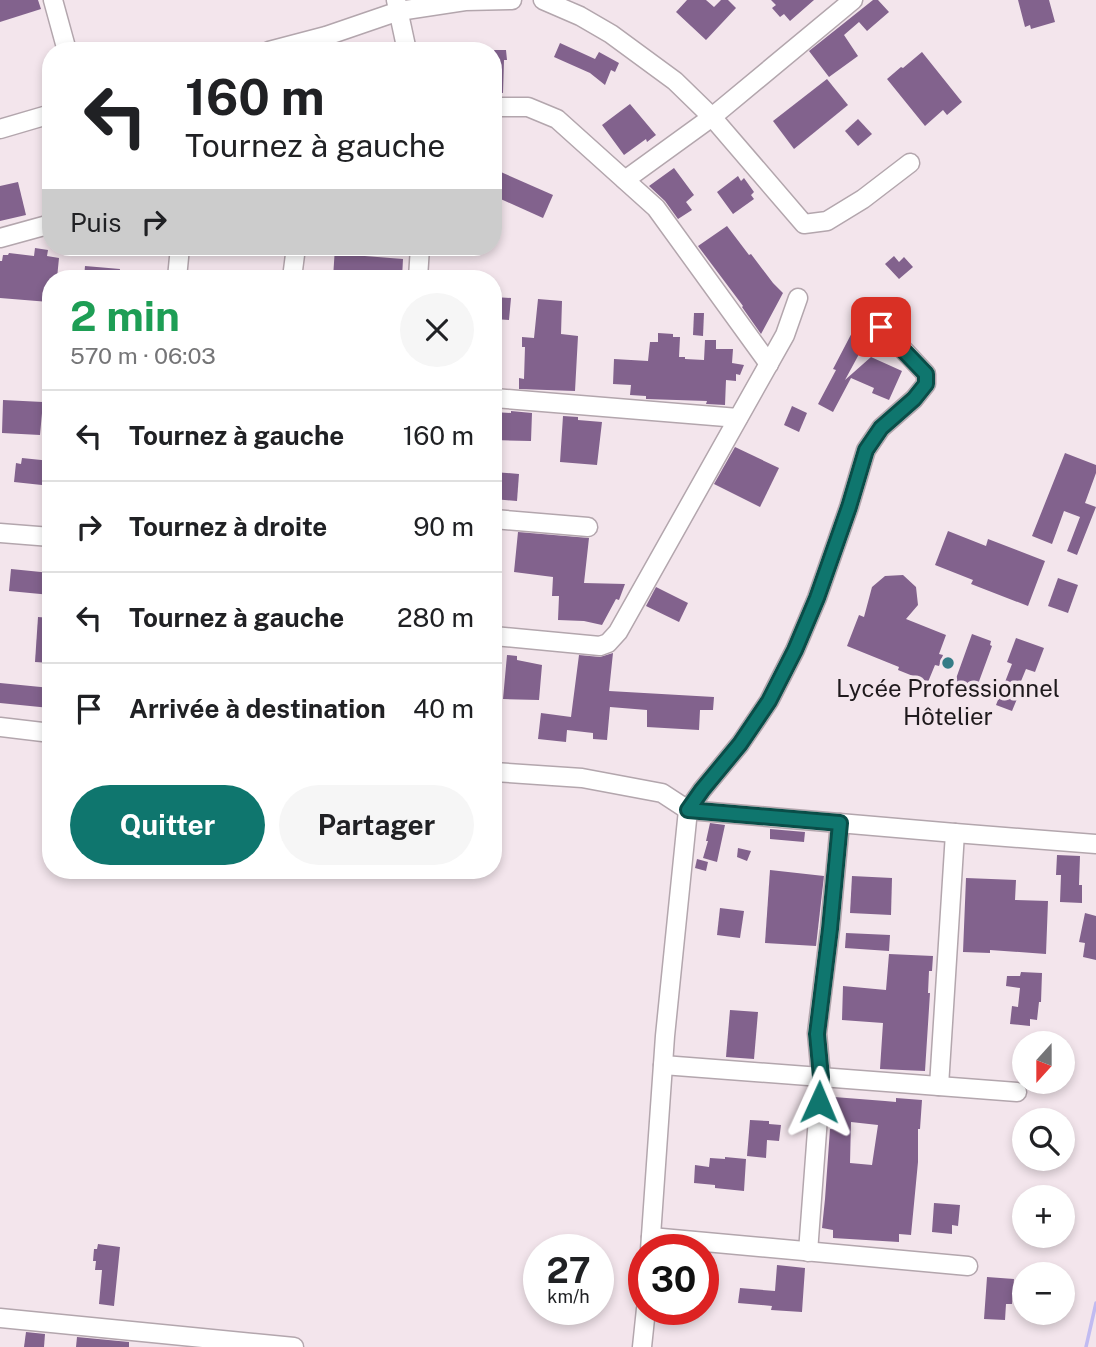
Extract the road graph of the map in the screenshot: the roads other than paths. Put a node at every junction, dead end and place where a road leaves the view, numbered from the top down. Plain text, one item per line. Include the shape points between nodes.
1 (53, 0) edge
2 (512, 0) edge
3 (543, 0) edge
4 (853, 0) edge
5 (398, 5) edge
6 (65, 42) edge
7 (303, 42) edge
8 (405, 42) edge
9 (502, 107) edge
10 (42, 117) edge
11 (712, 117) junction
12 (0, 129) edge
13 (910, 163) dead end
14 (625, 180) junction
15 (42, 226) edge
16 (0, 238) edge
17 (798, 298) dead end
18 (867, 311) dead end
19 (769, 364) junction
20 (502, 399) edge
21 (738, 418) junction
22 (502, 520) edge
23 (588, 527) dead end
24 (0, 533) edge
25 (42, 536) edge
26 (502, 637) edge
27 (0, 727) edge
28 (42, 732) edge
29 (502, 773) edge
30 (688, 810) junction
31 (840, 823) junction
32 (955, 834) junction
33 (1096, 844) edge
34 (663, 1065) junction
35 (821, 1077) junction
36 (939, 1086) junction
37 (1012, 1092) edge
38 (652, 1234) edge
39 (719, 1247) edge
40 (808, 1252) junction
41 (968, 1266) dead end
42 (0, 1318) edge
43 (644, 1325) edge
44 (285, 1347) edge
45 (642, 1347) edge

1 - 6 street
2 - 5 street
3 - 11 street via 611,34 675,81
4 - 11 street
5 - 7 street
5 - 8 street
9 - 14 street via 527,107 557,119
10 - 12 street
11 - 13 street via 804,224 827,221
11 - 14 street
14 - 19 street via 656,208
15 - 16 street
17 - 19 street
18 - 30 street via 926,374 926,384 881,428 866,450 795,650 769,701
19 - 21 street
20 - 21 street
21 - 26 street via 608,643
22 - 23 street
24 - 25 street
27 - 28 street
29 - 30 street via 582,778 662,793
30 - 31 street
30 - 34 street
31 - 32 street
31 - 35 street via 817,1034
32 - 33 street
32 - 36 street
34 - 35 street
34 - 38 street
35 - 36 street
35 - 40 street
36 - 37 street
39 - 40 street
40 - 41 street
42 - 44 street
43 - 45 street

